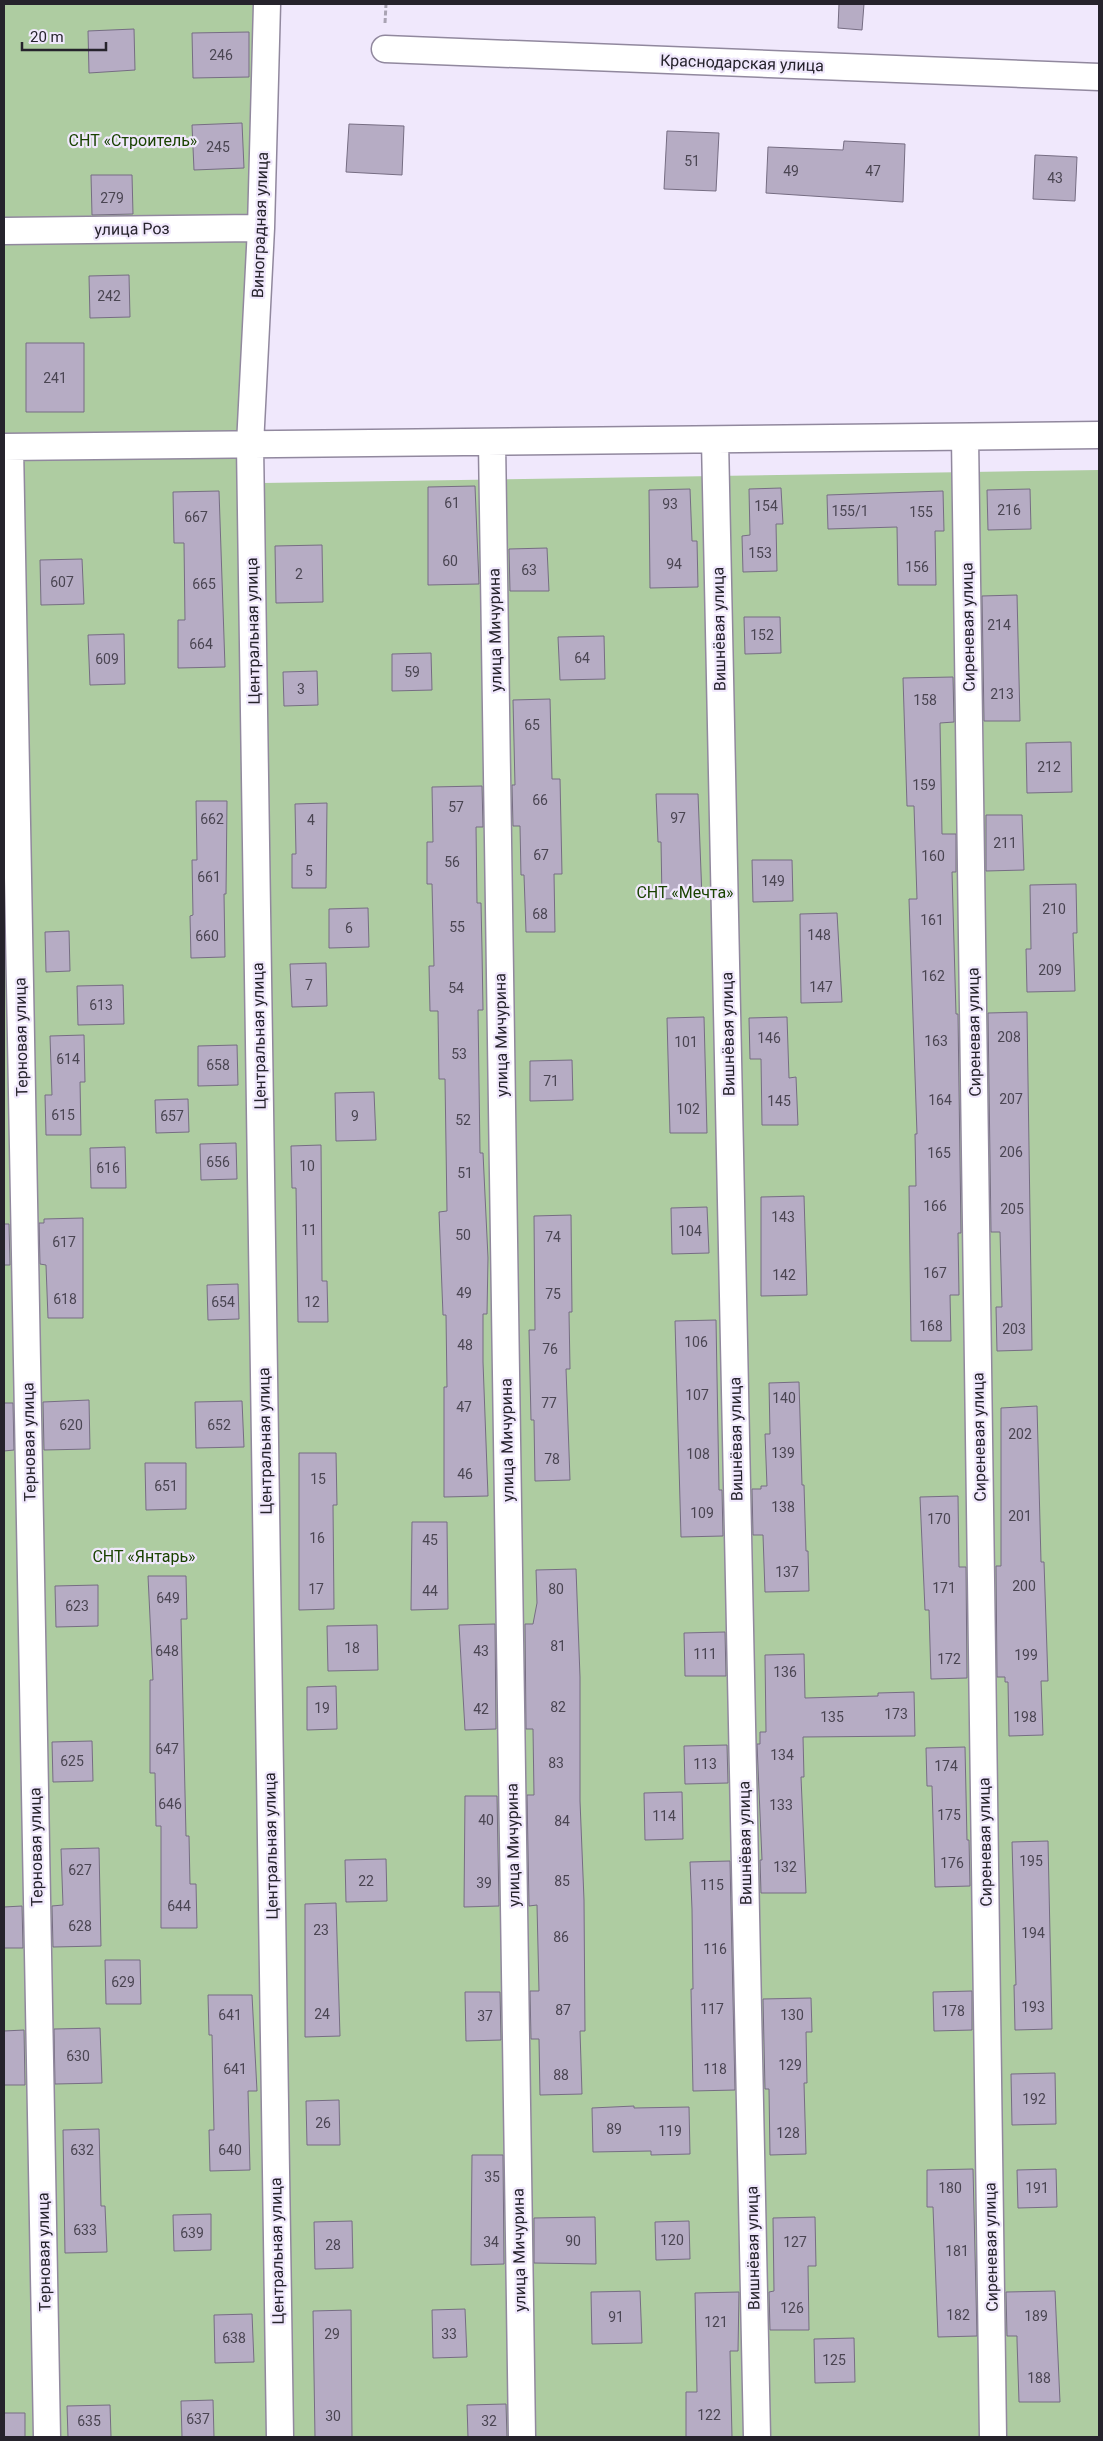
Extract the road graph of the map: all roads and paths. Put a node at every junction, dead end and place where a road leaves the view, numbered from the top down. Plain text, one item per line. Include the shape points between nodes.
1 (266, 4) edge
2 (385, 49) dead end
3 (1099, 77) edge
4 (261, 228) junction
5 (4, 230) edge
6 (1099, 435) edge
7 (965, 437) junction
8 (715, 440) junction
9 (492, 442) junction
10 (250, 445) junction
11 (7, 447) edge
12 (47, 2437) edge
13 (280, 2437) edge
14 (522, 2437) edge
15 (757, 2437) edge
16 (993, 2437) edge

1 - 4 street, Виноградная улица
2 - 3 street, Краснодарская улица
4 - 5 street, улица Роз
4 - 10 street, Виноградная улица
6 - 7 street
7 - 8 street
7 - 16 street, Сиреневая улица
8 - 9 street
8 - 15 street, Вишнёвая улица
9 - 10 street
9 - 14 street, улица Мичурина
10 - 11 street
10 - 13 street, Центральная улица
11 - 12 street, Терновая улица

